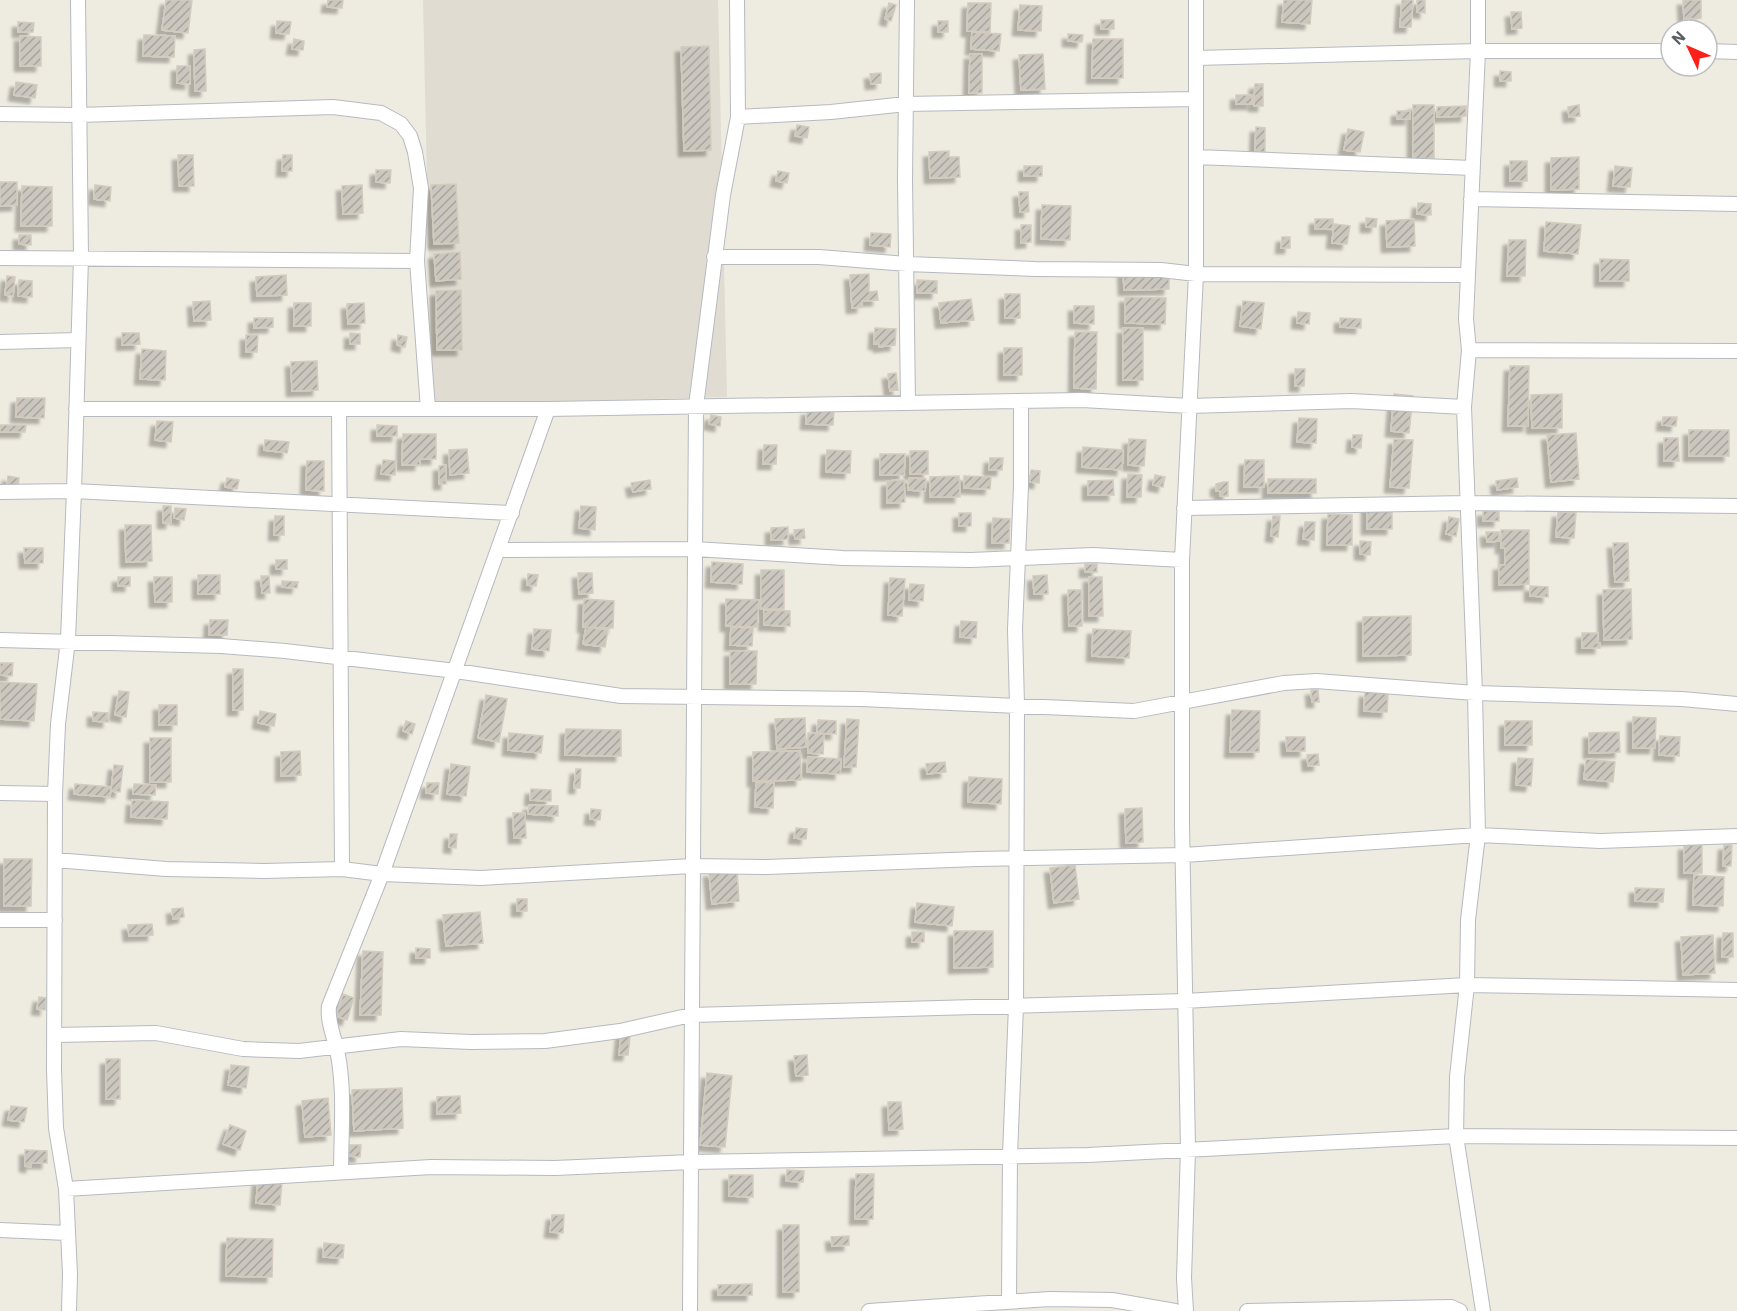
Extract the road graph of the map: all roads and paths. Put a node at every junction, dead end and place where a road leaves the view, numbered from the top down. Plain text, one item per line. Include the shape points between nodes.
1 (78, 0) edge
2 (737, 0) edge
3 (907, 0) edge
4 (1196, 0) edge
5 (1478, 0) edge
6 (1478, 51) junction
7 (1659, 51) edge
8 (1719, 51) edge
9 (1737, 52) edge
10 (1196, 58) junction
11 (1196, 99) junction
12 (906, 104) junction
13 (0, 114) edge
14 (79, 115) junction
15 (738, 117) junction
16 (1196, 157) junction
17 (1473, 168) junction
18 (1471, 198) junction
19 (1737, 204) edge
20 (81, 257) junction
21 (714, 257) junction
22 (0, 258) edge
23 (417, 261) junction
24 (907, 264) junction
25 (1196, 273) junction
26 (1467, 275) junction
27 (78, 339) junction
28 (0, 342) edge
29 (1469, 350) junction
30 (1737, 351) edge
31 (1021, 401) junction
32 (908, 403) junction
33 (696, 406) junction
34 (1190, 406) junction
35 (1464, 407) junction
36 (76, 409) junction
37 (339, 409) junction
38 (428, 409) junction
39 (548, 409) junction
40 (0, 492) edge
41 (74, 492) junction
42 (1468, 503) junction
43 (341, 506) junction
44 (1737, 506) edge
45 (1184, 508) junction
46 (512, 513) junction
47 (695, 549) junction
48 (500, 550) junction
49 (1017, 559) junction
50 (1182, 561) junction
51 (0, 640) edge
52 (68, 640) junction
53 (340, 657) junction
54 (456, 671) junction
55 (1475, 693) junction
56 (693, 696) junction
57 (1184, 703) junction
58 (1737, 704) edge
59 (1017, 705) junction
60 (0, 793) edge
61 (55, 794) junction
62 (1478, 834) junction
63 (1737, 836) edge
64 (1184, 855) junction
65 (55, 860) junction
66 (1017, 860) junction
67 (692, 866) junction
68 (342, 868) junction
69 (382, 874) junction
70 (0, 920) edge
71 (55, 920) junction
72 (1467, 985) junction
73 (1737, 990) edge
74 (1185, 1001) junction
75 (1016, 1006) junction
76 (691, 1015) junction
77 (55, 1035) junction
78 (336, 1047) junction
79 (1456, 1136) junction
80 (1737, 1138) edge
81 (1188, 1150) junction
82 (1010, 1155) junction
83 (691, 1162) junction
84 (341, 1172) junction
85 (66, 1188) junction
86 (0, 1230) edge
87 (67, 1233) junction
88 (1009, 1300) junction
89 (69, 1311) edge
90 (690, 1311) edge
91 (869, 1311) edge
92 (1175, 1311) edge
93 (1186, 1311) edge
94 (1247, 1311) edge
95 (1460, 1311) edge
96 (1483, 1311) edge

1 - 14 street
2 - 15 street
3 - 12 street
4 - 10 street
5 - 6 street
6 - 7 street
6 - 10 street
6 - 17 street
8 - 9 street
10 - 11 street
11 - 12 street
11 - 16 street
12 - 15 street
12 - 24 street
13 - 14 street
14 - 20 street
14 - 23 street via 333,107 381,113 401,124 415,152 421,188
15 - 21 street
16 - 17 street
16 - 25 street
17 - 18 street
18 - 19 street
18 - 26 street
20 - 22 street
20 - 23 street
20 - 27 street
21 - 24 street via 819,257
21 - 33 street
23 - 38 street
24 - 25 street
24 - 32 street
25 - 26 street
25 - 34 street
26 - 29 street
27 - 28 street
27 - 36 street
29 - 30 street
29 - 35 street
31 - 32 street
31 - 34 street
31 - 49 street
32 - 33 street
33 - 39 street
33 - 47 street
34 - 35 street via 1351,401
34 - 45 street
35 - 42 street
36 - 37 street
36 - 41 street
37 - 38 street
37 - 43 street
38 - 39 street
39 - 46 street
40 - 41 street
41 - 43 street
41 - 52 street
42 - 44 street
42 - 45 street
42 - 55 street
43 - 46 street
43 - 53 street
45 - 50 street
46 - 48 street
47 - 48 street
47 - 49 street via 843,558
47 - 56 street
48 - 54 street
49 - 50 street via 1093,555
49 - 59 street
50 - 57 street
51 - 52 street
52 - 53 street via 221,646
52 - 61 street
53 - 54 street
53 - 68 street
54 - 56 street via 601,695
54 - 69 street
55 - 57 street via 1316,681 1284,683
55 - 58 street
55 - 62 street
56 - 59 street
56 - 67 street
57 - 59 street via 1134,711
57 - 64 street
59 - 66 street
60 - 61 street
61 - 65 street
62 - 63 street via 1600,841
62 - 64 street
62 - 72 street via 1468,920
64 - 66 street
64 - 74 street
65 - 68 street via 166,869
65 - 71 street
66 - 67 street
66 - 75 street
67 - 69 street via 481,878
67 - 76 street
68 - 69 street
69 - 78 street via 329,1006 327,1017
70 - 71 street
71 - 77 street
72 - 73 street
72 - 74 street
72 - 79 street via 1457,1077
74 - 75 street
74 - 81 street
75 - 76 street
75 - 82 street
76 - 78 street via 620,1031 545,1041 401,1039
76 - 83 street
77 - 78 street via 156,1033 243,1049 299,1051
77 - 85 street via 56,1128
78 - 84 street via 341,1095
79 - 80 street
79 - 81 street
79 - 96 street
81 - 82 street
81 - 93 street
82 - 83 street
82 - 88 street
83 - 84 street
83 - 90 street
84 - 85 street
85 - 87 street
86 - 87 street
87 - 89 street
88 - 91 street
88 - 92 street via 1112,1300
94 - 95 street via 1451,1307

